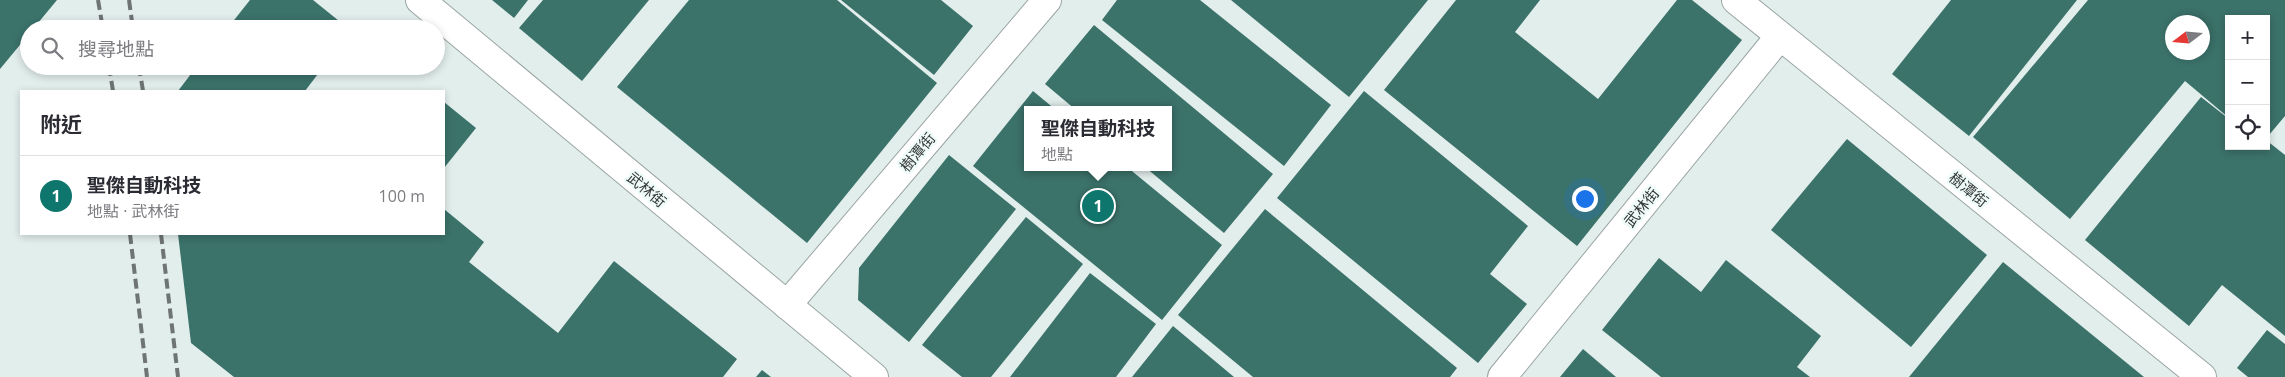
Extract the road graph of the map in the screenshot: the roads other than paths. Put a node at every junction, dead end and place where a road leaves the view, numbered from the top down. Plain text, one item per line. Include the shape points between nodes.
1 (420, 0) edge
2 (1047, 0) edge
3 (1736, 0) edge
4 (444, 20) edge
5 (445, 21) edge
6 (1780, 36) junction
7 (787, 305) junction
8 (874, 377) edge
9 (1502, 377) edge
10 (2202, 377) edge

1 - 4 street, 武林街
2 - 7 street, 樹潭街
3 - 6 street, 樹潭街
5 - 7 street, 武林街
6 - 9 street, 武林街
6 - 10 street, 樹潭街
7 - 8 street, 武林街

